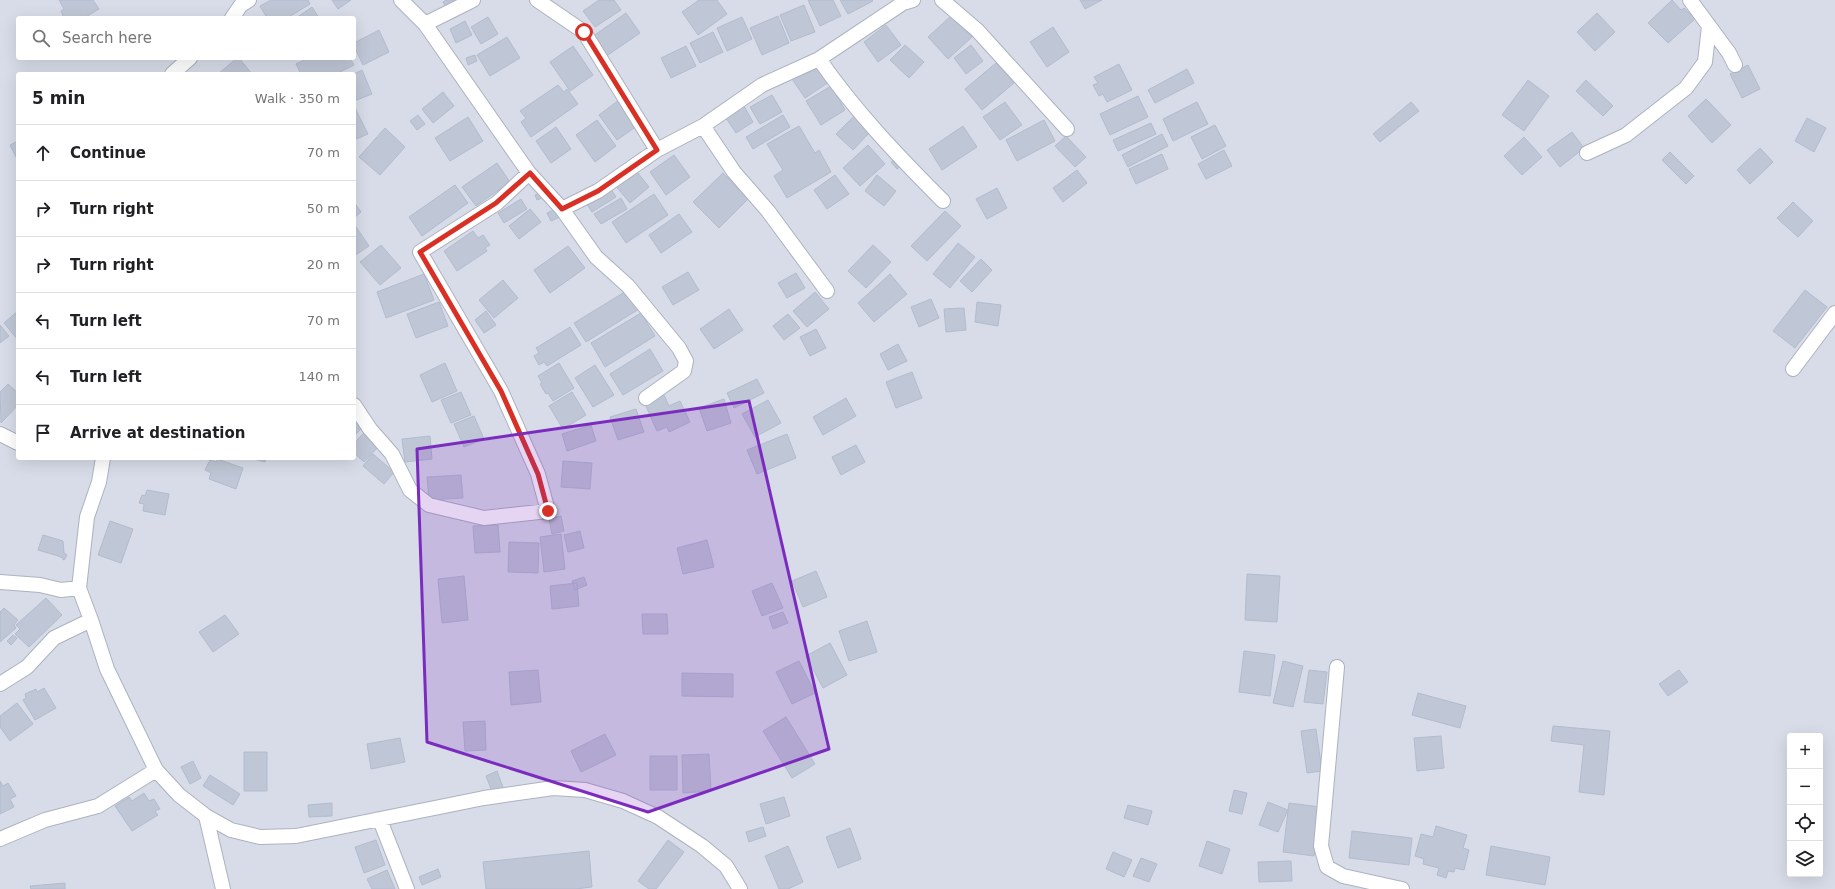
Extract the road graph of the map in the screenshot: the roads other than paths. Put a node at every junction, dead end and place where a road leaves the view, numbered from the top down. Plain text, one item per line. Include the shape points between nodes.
1 (249, 0) edge
2 (402, 0) edge
3 (473, 0) edge
4 (537, 0) edge
5 (914, 0) edge
6 (942, 0) edge
7 (1690, 0) edge
8 (234, 16) edge
9 (425, 24) junction
10 (1709, 26) junction
11 (819, 59) junction
12 (188, 60) edge
13 (1735, 65) dead end
14 (174, 72) edge
15 (703, 126) junction
16 (1067, 129) dead end
17 (657, 150) junction
18 (1587, 153) dead end
19 (530, 173) junction
20 (943, 201) dead end
21 (562, 209) junction
22 (827, 291) dead end
23 (1835, 313) edge
24 (1793, 369) dead end
25 (646, 398) dead end
26 (356, 409) edge
27 (0, 434) edge
28 (16, 442) edge
29 (103, 460) edge
30 (0, 582) edge
31 (79, 588) junction
32 (91, 620) junction
33 (1337, 667) dead end
34 (0, 684) edge
35 (156, 770) junction
36 (206, 816) junction
37 (380, 820) junction
38 (0, 839) edge
39 (223, 889) edge
40 (407, 889) edge
41 (740, 889) edge
42 (1402, 889) edge

1 - 8 street
2 - 9 street
3 - 9 street
4 - 17 street via 584,32
5 - 11 street via 903,3
6 - 16 street via 977,30
7 - 10 street
9 - 19 street
10 - 13 street
10 - 18 street via 1706,62 1686,88 1626,135
11 - 15 street via 762,85
11 - 20 street via 864,118 899,158
12 - 14 street
15 - 17 street
15 - 22 street via 734,172 768,211
17 - 21 street via 598,191
19 - 21 street
19 - 26 street via 496,203 420,252 501,391 538,474 548,511 484,518 429,505 410,490 392,454
21 - 25 street via 596,257 628,286 679,348 686,361 684,371
23 - 24 street
27 - 28 street
29 - 31 street via 99,482 87,517
30 - 31 street via 40,585 61,590
31 - 32 street
32 - 34 street via 54,638 27,667
32 - 35 street via 108,669
33 - 42 street via 1321,846 1327,867 1342,876
35 - 36 street via 179,795
35 - 38 street via 98,806 45,820
36 - 37 street via 231,830 260,837 296,836
36 - 39 street
37 - 40 street
37 - 41 street via 484,798 553,788 585,790 623,801 658,817 702,846 726,866

